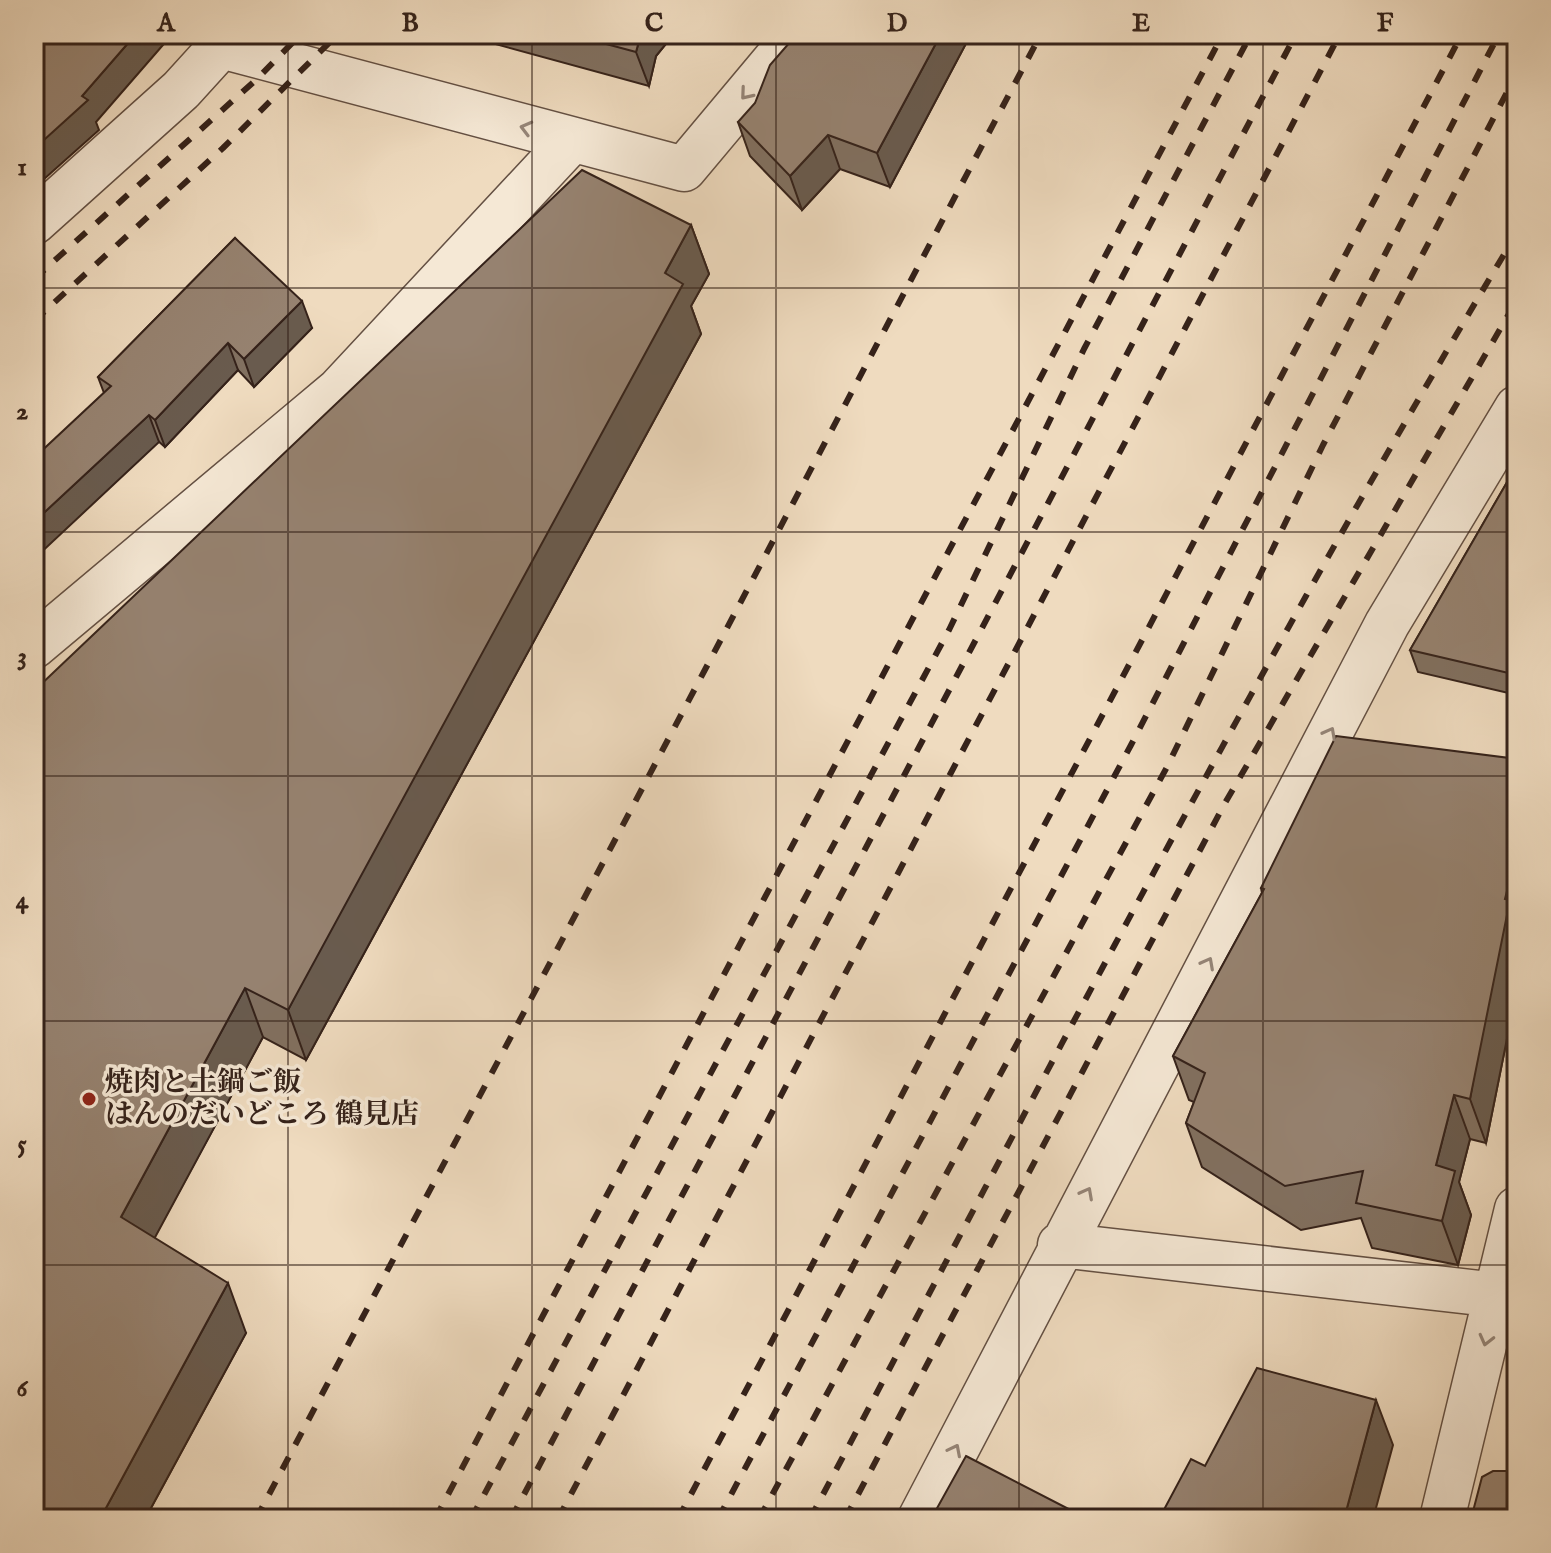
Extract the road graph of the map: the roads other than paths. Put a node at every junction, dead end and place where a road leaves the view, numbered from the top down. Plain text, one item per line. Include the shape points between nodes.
1 (797, 34) edge
2 (216, 40) edge
3 (572, 140) junction
4 (34, 222) edge
5 (1517, 408) edge
6 (34, 646) edge
7 (1517, 1209) edge
8 (1060, 1245) junction
9 (1497, 1295) junction
10 (920, 1519) edge
11 (1442, 1519) edge

1 -> 3 street via 684,169
3 -> 2 street
2 - 4 street via 181,90
3 - 6 street via 339,390
8 -> 5 street via 1387,624
7 - 9 street
8 - 9 street
10 -> 8 street
9 -> 11 street via 1471,1480

